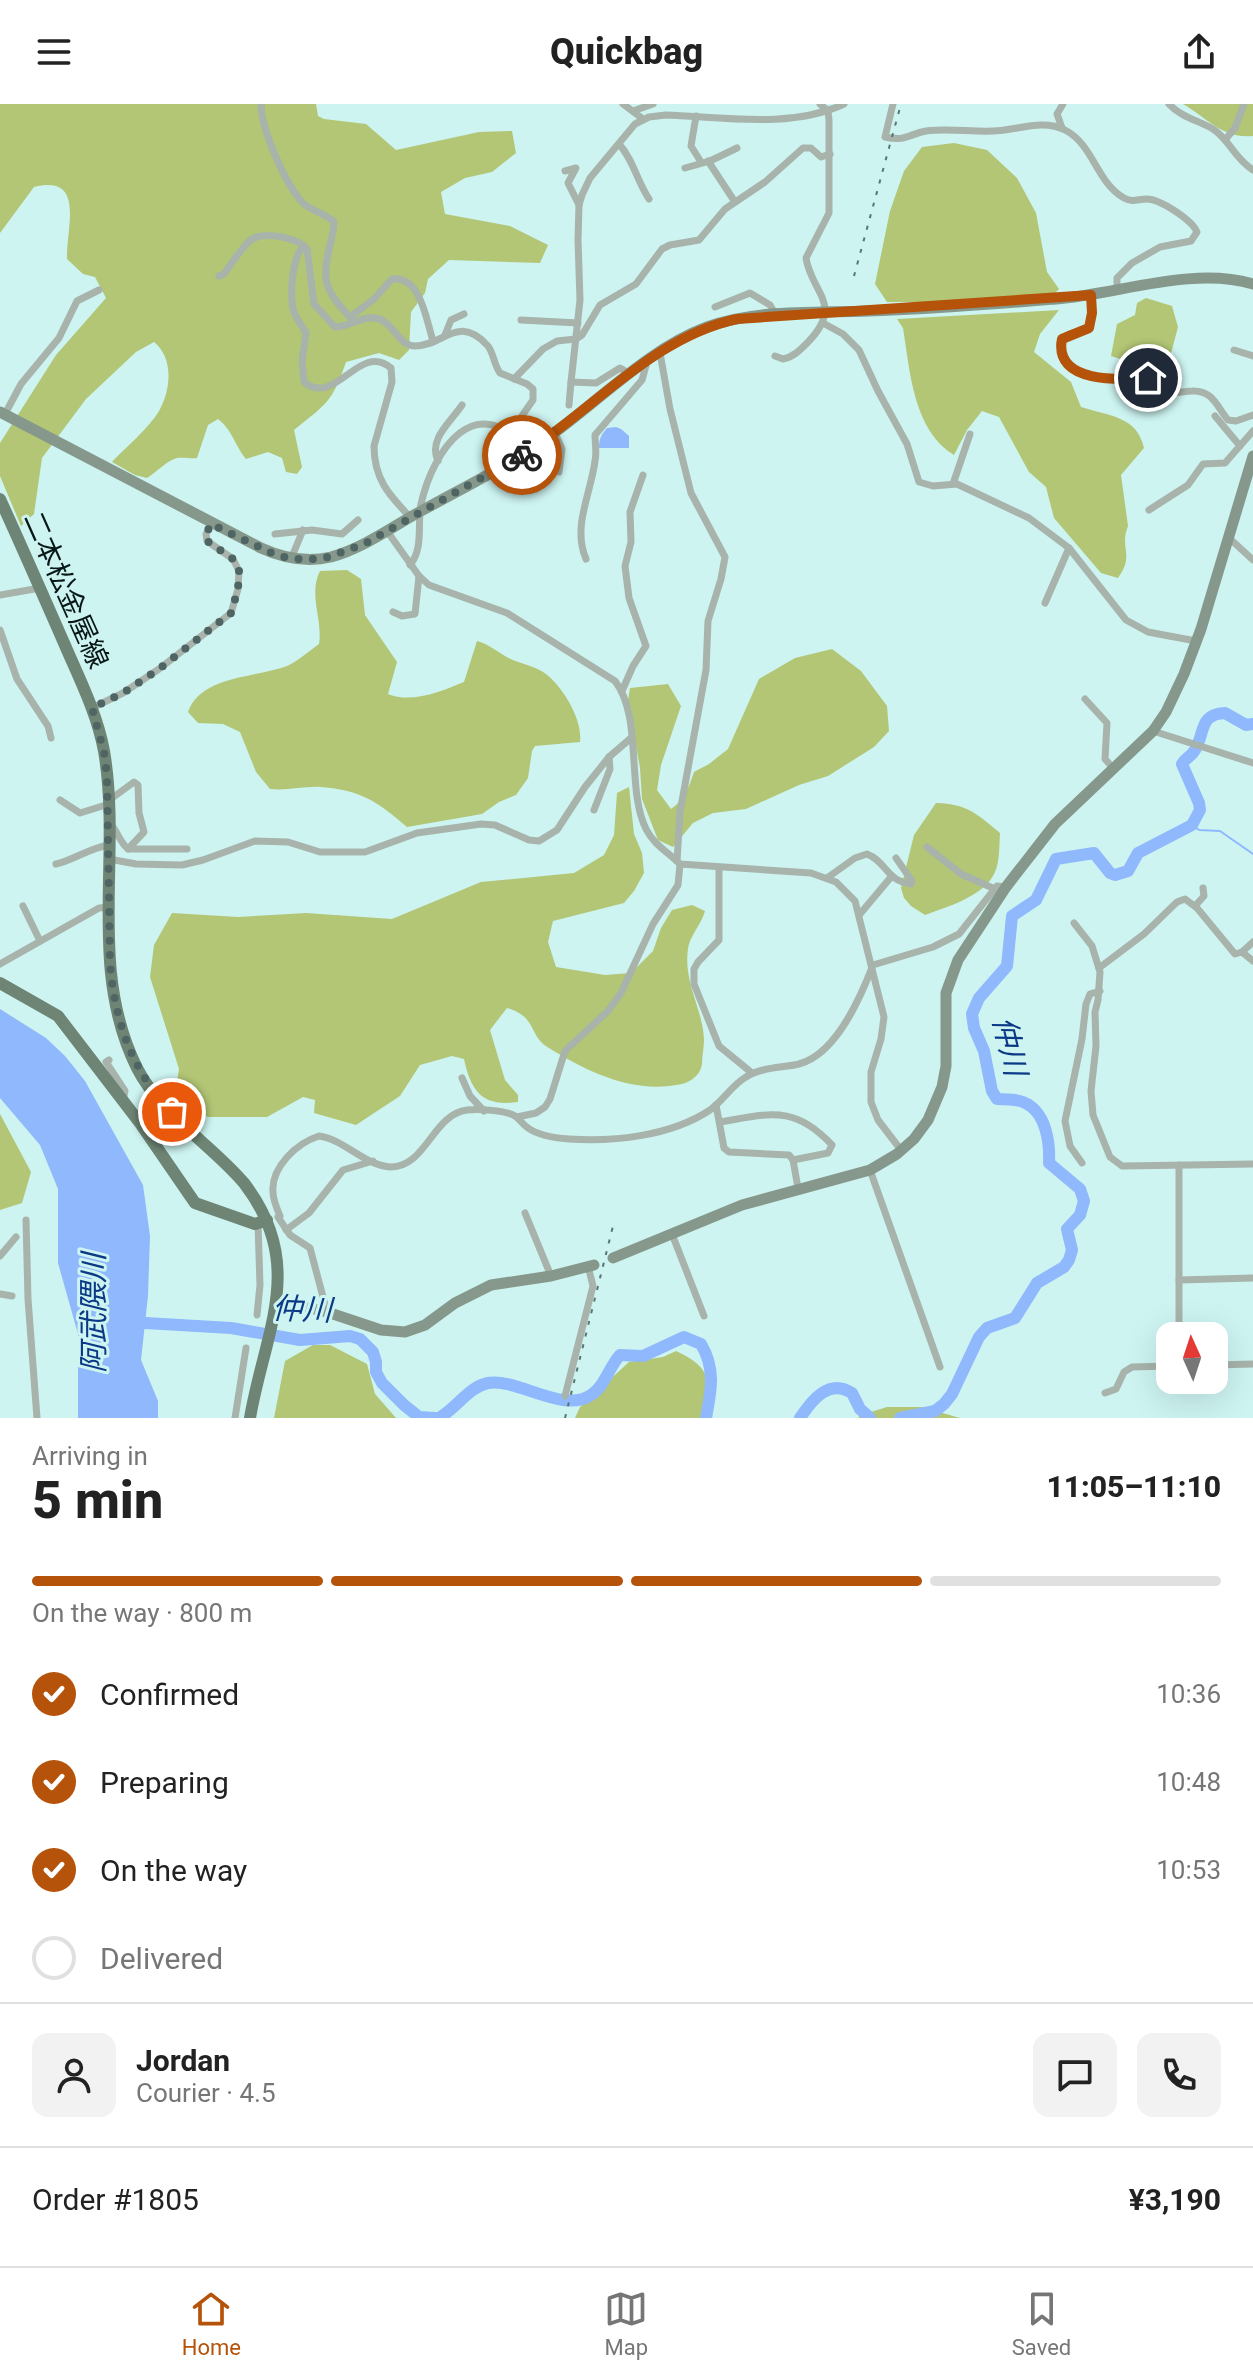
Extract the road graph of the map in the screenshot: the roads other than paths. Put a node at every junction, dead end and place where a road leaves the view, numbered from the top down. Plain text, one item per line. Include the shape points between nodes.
1 (261, 104) edge
2 (623, 104) edge
3 (653, 104) edge
4 (820, 104) edge
5 (844, 104) edge
6 (893, 104) edge
7 (1063, 104) edge
8 (1169, 104) edge
9 (1244, 104) edge
10 (633, 111) junction
11 (828, 111) junction
12 (696, 116) junction
13 (643, 119) junction
14 (1062, 128) junction
15 (1225, 140) junction
16 (619, 144) junction
17 (691, 146) junction
18 (737, 148) dead end
19 (680, 150) dead end
20 (830, 154) junction
21 (704, 162) junction
22 (685, 168) dead end
23 (1253, 170) edge
24 (565, 171) dead end
25 (649, 199) dead end
26 (735, 202) junction
27 (579, 205) junction
28 (304, 246) junction
29 (219, 276) dead end
30 (1253, 284) edge
31 (99, 290) dead end
32 (1117, 291) junction
33 (1091, 295) junction
34 (715, 307) dead end
35 (464, 314) dead end
36 (776, 315) junction
37 (823, 318) junction
38 (352, 319) junction
39 (521, 320) dead end
40 (578, 323) junction
41 (445, 335) junction
42 (576, 339) junction
43 (433, 341) junction
44 (1234, 350) dead end
45 (660, 353) junction
46 (775, 356) dead end
47 (1253, 356) edge
48 (647, 362) junction
49 (630, 374) junction
50 (514, 379) junction
51 (571, 382) junction
52 (462, 405) dead end
53 (569, 405) dead end
54 (2, 413) edge
55 (1253, 415) edge
56 (1215, 416) dead end
57 (1253, 431) edge
58 (510, 433) junction
59 (555, 433) junction
60 (970, 434) dead end
61 (1240, 446) junction
62 (527, 452) junction
63 (1253, 456) edge
64 (438, 461) junction
65 (559, 472) dead end
66 (643, 475) dead end
67 (953, 484) junction
68 (0, 499) edge
69 (1149, 510) dead end
70 (415, 514) junction
71 (358, 520) dead end
72 (211, 524) junction
73 (303, 530) junction
74 (387, 531) junction
75 (275, 534) dead end
76 (1228, 537) junction
77 (1069, 548) junction
78 (291, 559) junction
79 (586, 559) dead end
80 (1253, 560) edge
81 (410, 565) junction
82 (419, 576) junction
83 (40, 588) junction
84 (0, 595) edge
85 (1045, 603) dead end
86 (393, 612) dead end
87 (0, 630) edge
88 (1196, 641) junction
89 (622, 691) junction
90 (1085, 699) dead end
91 (92, 708) junction
92 (1153, 731) junction
93 (51, 738) dead end
94 (631, 738) junction
95 (609, 757) junction
96 (1253, 763) edge
97 (1113, 768) junction
98 (60, 800) dead end
99 (108, 803) junction
100 (594, 810) dead end
101 (109, 822) junction
102 (109, 845) junction
103 (927, 847) dead end
104 (128, 849) junction
105 (187, 849) dead end
106 (896, 858) dead end
107 (109, 859) junction
108 (679, 863) junction
109 (56, 864) dead end
110 (719, 868) junction
111 (891, 877) junction
112 (827, 878) junction
113 (1000, 888) junction
114 (1203, 888) dead end
115 (23, 906) dead end
116 (1195, 906) junction
117 (109, 907) junction
118 (860, 914) junction
119 (1074, 923) dead end
120 (40, 941) junction
121 (1253, 942) edge
122 (1242, 952) junction
123 (1253, 961) edge
124 (0, 964) edge
125 (873, 965) junction
126 (1099, 968) junction
127 (0, 983) edge
128 (1100, 991) junction
129 (109, 1060) dead end
130 (752, 1073) junction
131 (462, 1078) dead end
132 (123, 1100) junction
133 (716, 1105) junction
134 (484, 1111) junction
135 (517, 1117) junction
136 (720, 1122) junction
137 (901, 1150) junction
138 (793, 1160) junction
139 (373, 1161) junction
140 (1082, 1163) dead end
141 (1253, 1164) edge
142 (1179, 1165) junction
143 (870, 1170) junction
144 (798, 1188) junction
145 (525, 1213) dead end
146 (26, 1220) dead end
147 (268, 1220) junction
148 (286, 1230) junction
149 (672, 1234) junction
150 (16, 1237) dead end
151 (0, 1256) edge
152 (613, 1258) dead end
153 (591, 1265) joint
154 (551, 1276) junction
155 (1253, 1278) edge
156 (1179, 1280) junction
157 (0, 1294) edge
158 (12, 1296) dead end
159 (277, 1301) junction
160 (327, 1312) junction
161 (257, 1315) dead end
162 (704, 1316) dead end
163 (1179, 1322) edge
164 (246, 1348) dead end
165 (1253, 1364) edge
166 (1228, 1365) edge
167 (1156, 1366) edge
168 (940, 1367) dead end
169 (1105, 1393) dead end
170 (565, 1396) dead end
171 (37, 1418) edge
172 (235, 1418) edge
173 (250, 1418) edge

1 - 38 street via 266,130 295,192 303,204 334,222 326,284
2 - 10 street
3 - 10 street
4 - 11 street
5 - 11 street
6 - 14 street via 885,137 898,140 926,131 995,131 1028,124
7 - 14 street via 1057,114
8 - 15 street
9 - 15 street
10 - 13 street
11 - 12 street via 772,119
11 - 20 street
12 - 13 street
12 - 17 street
13 - 16 street
14 - 32 street via 1090,152 1118,194 1133,201 1155,201 1195,226 1191,241 1163,245 1132,263 1117,278
15 - 23 street via 1236,158
16 - 25 street
16 - 27 street via 590,178
17 - 19 street
17 - 21 street
18 - 21 street
20 - 26 street via 821,157 803,148
20 - 37 street via 829,213 806,258 821,291
21 - 22 street
21 - 26 street
24 - 27 street via 576,168 568,183
26 - 42 street via 699,240 662,249 636,284 600,305
27 - 40 street
28 - 29 street via 257,237
28 - 38 street via 315,307 335,327
28 - 70 street via 295,261 293,305 306,333 304,382 321,389 366,362 381,361 391,368 374,457 380,483
30 - 32 street via 1189,279
31 - 54 street via 77,301 59,338
32 - 33 street
33 - 37 street
33 - 55 street via 1089,328 1060,343 1065,360 1078,372 1111,380 1154,379 1171,392 1207,394 1228,420
34 - 36 street via 750,293
35 - 41 street via 451,320
36 - 37 street
36 - 45 street via 722,323
37 - 46 street via 793,356
37 - 67 street via 859,350 907,444 919,482
38 - 43 street via 380,319 410,346
38 - 43 street via 392,279 405,280 416,290
39 - 40 street
40 - 42 street
41 - 43 street
41 - 50 street via 464,331 481,339 491,349 497,370
42 - 50 street via 543,349
42 - 51 street
44 - 47 street
45 - 48 street
45 - 108 street via 688,486 725,557 708,621 706,670 680,812
48 - 49 street
48 - 79 street via 642,380 595,435 595,462 581,526
49 - 51 street via 620,368 596,383
49 - 59 street
50 - 58 street via 531,386 534,395
51 - 53 street
52 - 64 street via 437,438
54 - 72 street
56 - 61 street
57 - 61 street
58 - 62 street
58 - 64 street via 475,423
59 - 62 street
59 - 65 street via 562,449
60 - 67 street
61 - 69 street via 1225,463 1203,464 1188,485
62 - 70 street
63 - 76 street
64 - 70 street
66 - 89 street via 630,512 625,566 629,598 646,646
67 - 77 street via 1029,518
68 - 83 main road, 二本松金屋線
70 - 74 street
70 - 81 street via 418,553
71 - 73 street via 342,534
72 - 78 street
72 - 91 street via 207,541 233,559 239,571 231,613 159,669
73 - 75 street
73 - 78 street
74 - 78 street via 329,557
74 - 81 street
76 - 80 street
76 - 88 street
77 - 85 street
77 - 88 street via 1126,620 1148,632
81 - 82 street
82 - 86 street via 415,614
82 - 89 street via 429,585 535,628 611,677
83 - 84 street
83 - 91 main road, 二本松金屋線
87 - 93 street via 17,679
88 - 92 street
89 - 94 street
90 - 97 street via 1107,723 1105,759
91 - 99 main road, 二本松金屋線 via 104,752
92 - 96 street
92 - 97 street
94 - 95 street
94 - 108 street via 644,826
95 - 100 street via 610,769
95 - 107 street via 557,830 539,841 481,824 417,833 365,852 320,852 288,842 255,841 182,865
97 - 113 street
98 - 99 street via 80,813
99 - 101 main road, 二本松金屋線
99 - 104 street via 134,782 138,785 144,832
101 - 102 main road, 二本松金屋線
101 - 104 street
102 - 107 main road, 二本松金屋線
102 - 109 street
103 - 113 street via 961,874
104 - 105 street
106 - 111 street via 912,881
107 - 117 main road, 二本松金屋線
108 - 110 street
108 - 135 street via 678,885 621,993 565,1051 545,1107
110 - 112 street
110 - 130 street via 719,940 694,969 694,984 719,1046
111 - 112 street via 867,854
111 - 118 street
112 - 118 street via 848,892
113 - 125 street via 959,934
113 - 137 street via 952,972 946,993 942,1087 928,1120
114 - 116 street via 1204,896
115 - 120 street
116 - 122 street via 1235,954
116 - 126 street via 1185,899 1177,902
117 - 120 street
117 - 147 main road, 二本松金屋線 via 113,991 137,1068 163,1103 238,1176
118 - 125 street
119 - 126 street via 1092,946
120 - 124 street
121 - 122 street
122 - 123 street
125 - 130 street via 822,1054
125 - 137 street via 884,1017 871,1072 871,1102
126 - 128 street
127 - 132 main road via 58,1016
128 - 140 street via 1090,994 1086,1004 1065,1121 1070,1146
128 - 142 street via 1091,1101 1110,1157 1122,1166
129 - 132 street via 125,1091
130 - 133 street
131 - 134 street
132 - 147 main road via 195,1203
133 - 135 street via 660,1130 581,1140 547,1136 528,1129
133 - 136 street
134 - 135 street
134 - 139 street via 452,1115 400,1165
136 - 138 street via 729,1152 789,1155
136 - 138 street via 781,1114 810,1126 832,1145 828,1153
137 - 143 street
138 - 144 street
139 - 147 street via 328,1138 310,1139 277,1172
139 - 148 street via 343,1170 309,1213
141 - 142 street
142 - 156 street
143 - 144 street
143 - 168 street
144 - 149 street
145 - 154 street
146 - 171 street
147 - 148 street
147 - 159 main road, 二本松金屋線 via 279,1272
147 - 161 street
148 - 160 street via 310,1248
149 - 152 street
149 - 162 street
150 - 151 street
153 - 154 street
153 - 170 street via 593,1286
154 - 160 street via 476,1291 405,1332 381,1330
155 - 156 street
156 - 163 street
157 - 158 street
159 - 160 street
159 - 173 main road, 二本松金屋線
164 - 172 street
165 - 166 street
167 - 169 street via 1132,1367 1116,1389

